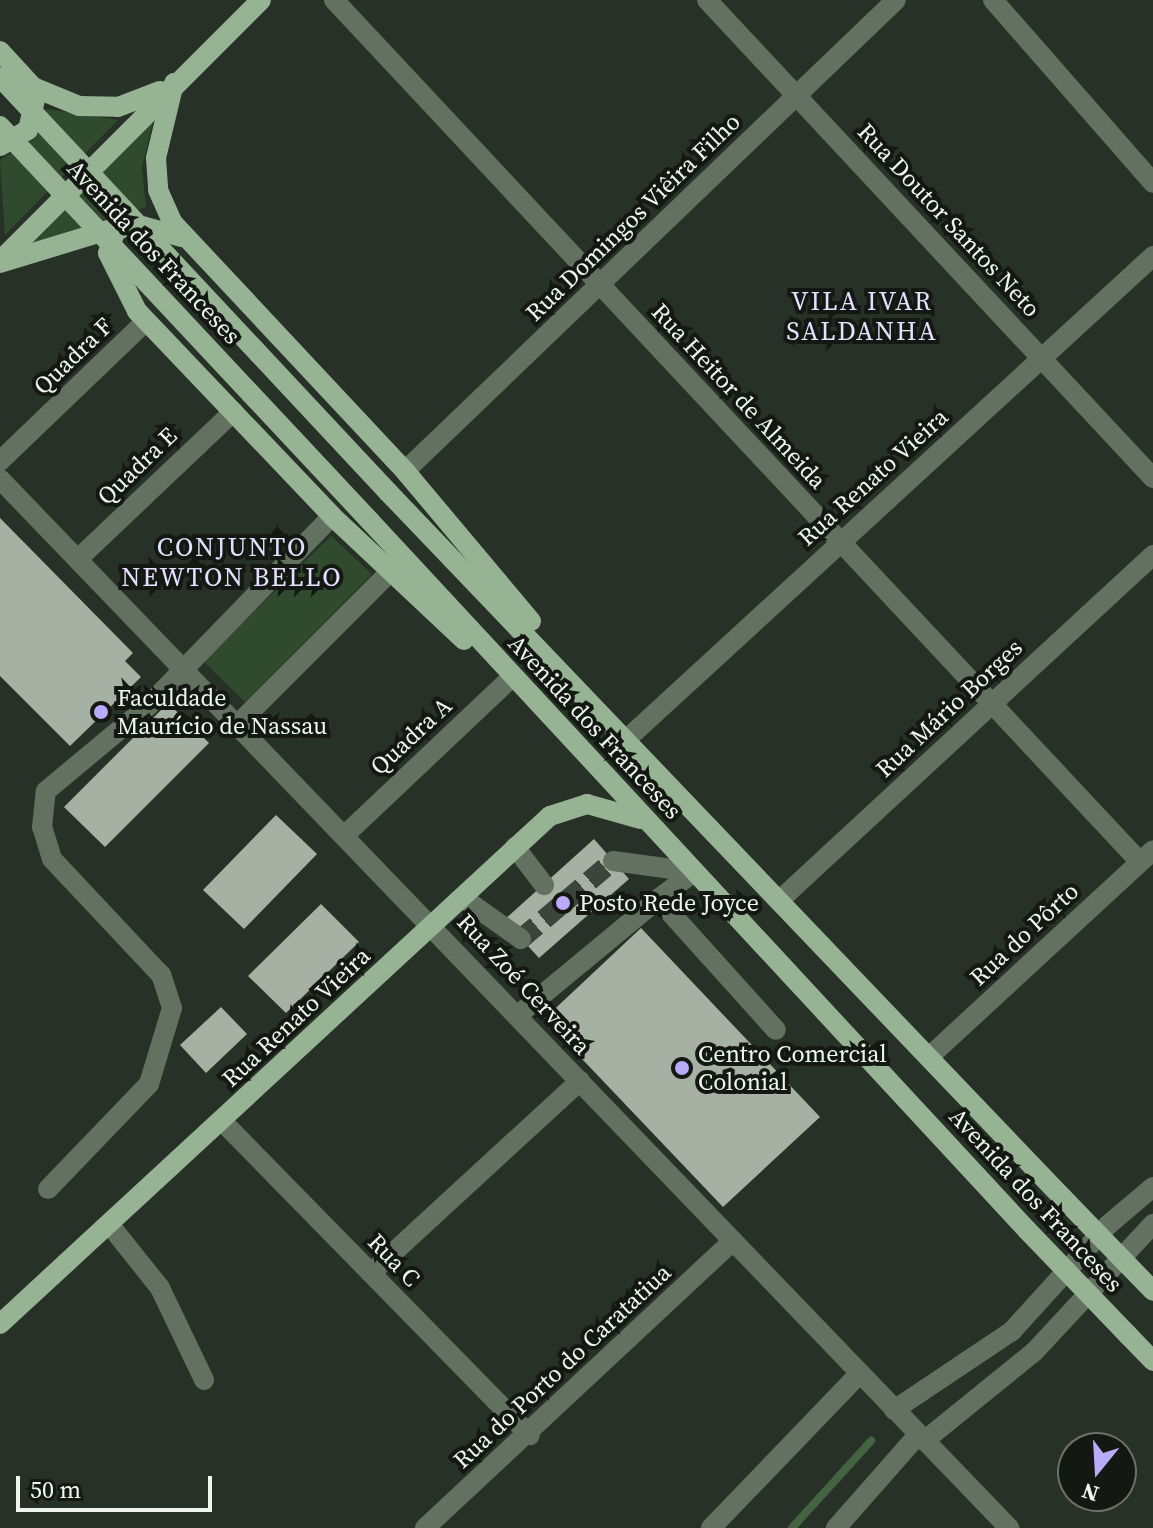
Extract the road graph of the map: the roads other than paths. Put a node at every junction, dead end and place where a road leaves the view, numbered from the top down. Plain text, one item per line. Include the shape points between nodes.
1 (261, 0) edge
2 (334, 0) edge
3 (707, 0) edge
4 (896, 0) edge
5 (993, 0) edge
6 (0, 51) edge
7 (0, 77) edge
8 (27, 81) junction
9 (174, 83) junction
10 (797, 96) junction
11 (0, 126) edge
12 (0, 146) edge
13 (1153, 183) edge
14 (131, 223) junction
15 (192, 245) junction
16 (1153, 256) edge
17 (0, 262) edge
18 (600, 285) junction
19 (146, 321) junction
20 (1042, 357) junction
21 (233, 412) junction
22 (0, 461) edge
23 (405, 471) junction
24 (1153, 478) edge
25 (0, 479) edge
26 (332, 516) junction
27 (839, 543) junction
28 (1153, 555) edge
29 (78, 559) junction
30 (389, 573) junction
31 (182, 667) junction
32 (513, 676) junction
33 (991, 704) junction
34 (238, 724) junction
35 (628, 738) junction
36 (646, 821) junction
37 (345, 835) junction
38 (515, 847) junction
39 (1146, 856) edge
40 (613, 861) dead end
41 (694, 872) junction
42 (544, 885) dead end
43 (463, 898) junction
44 (658, 899) junction
45 (781, 899) junction
46 (434, 926) junction
47 (521, 939) dead end
48 (518, 1015) junction
49 (776, 1030) dead end
50 (929, 1057) junction
51 (580, 1081) junction
52 (222, 1121) junction
53 (1153, 1187) edge
54 (48, 1189) dead end
55 (109, 1224) junction
56 (1153, 1224) edge
57 (733, 1241) junction
58 (371, 1273) junction
59 (1153, 1291) edge
60 (0, 1324) edge
61 (1153, 1361) edge
62 (859, 1374) junction
63 (204, 1380) dead end
64 (894, 1410) junction
65 (530, 1435) junction
66 (921, 1438) junction
67 (425, 1528) edge
68 (711, 1528) edge
69 (836, 1528) edge
70 (1009, 1528) edge

1 - 9 main road
2 - 18 street, Rua Heitor de Almeida
3 - 10 street, Rua Doutor Santos Neto
4 - 10 street, Rua Domingos Viêira Filho
5 - 13 street
6 - 8 main road
7 - 35 main road, Avenida dos Franceses, bridge via 388,492
8 - 9 main road via 63,101 105,108
8 - 12 main road via 35,105 32,124
9 - 15 main road via 156,179 167,212
9 - 17 main road
10 - 18 street, Rua Domingos Viêira Filho
10 - 20 street, Rua Doutor Santos Neto
11 - 32 main road, Avenida dos Franceses, bridge
14 - 15 main road via 165,228
14 - 17 main road
14 - 19 main road via 113,235 110,264
15 - 23 main road
16 - 20 street, Rua Renato Vieira
18 - 23 street, Rua Domingos Viêira Filho
18 - 27 street, Rua Heitor de Almeida
19 - 21 main road
19 - 22 street, Quadra F
20 - 24 street, Rua Doutor Santos Neto
20 - 27 street, Rua Renato Vieira
21 - 26 main road
21 - 29 street, Quadra E
23 - 35 main road
25 - 29 street, Rua Zoé Cerveira
26 - 30 main road
26 - 31 street
27 - 33 street, Rua Heitor de Almeida
27 - 35 street, Rua Renato Vieira
28 - 33 street, Rua Mário Borges
29 - 31 street, Rua Zoé Cerveira
30 - 32 main road
30 - 34 street
31 - 34 street, Rua Zoé Cerveira
31 - 54 street via 148,706 55,776 43,800 52,859 161,975 172,1008 149,1084
32 - 36 main road, Avenida dos Franceses
32 - 37 street, Quadra A
33 - 39 street, Rua Heitor de Almeida
33 - 45 street, Rua Mário Borges
34 - 37 street, Rua Zoé Cerveira
35 - 45 main road, Avenida dos Franceses
36 - 38 main road, Rua Renato Vieira via 577,804 557,811
36 - 41 main road, Avenida dos Franceses
37 - 46 street, Rua Zoé Cerveira
38 - 42 street
38 - 43 main road, Rua Renato Vieira
39 - 50 street, Rua do Pôrto
40 - 41 street
41 - 44 street
41 - 61 main road, Avenida dos Franceses, bridge
43 - 46 main road, Rua Renato Vieira
43 - 47 street
44 - 48 street
44 - 49 street
45 - 50 main road, Avenida dos Franceses
46 - 48 street, Rua Zoé Cerveira
46 - 52 main road, Rua Renato Vieira
48 - 51 street, Rua Zoé Cerveira
50 - 59 main road, Avenida dos Franceses, bridge
51 - 57 street, Rua Zoé Cerveira
51 - 58 street
52 - 55 main road, Rua Renato Vieira
52 - 58 street, Rua C
53 - 64 street via 1108,1225 1012,1331
55 - 60 main road, Rua Renato Vieira
55 - 63 street via 160,1288
56 - 66 street via 1034,1352
57 - 62 street, Rua Zoé Cerveira
57 - 65 street, Rua do Porto do Caratatiua
58 - 65 street, Rua C
62 - 64 street, Rua Zoé Cerveira
62 - 68 street
64 - 66 street, Rua Zoé Cerveira
65 - 67 street, Rua do Porto do Caratatiua
66 - 69 street
66 - 70 street, Rua Zoé Cerveira

